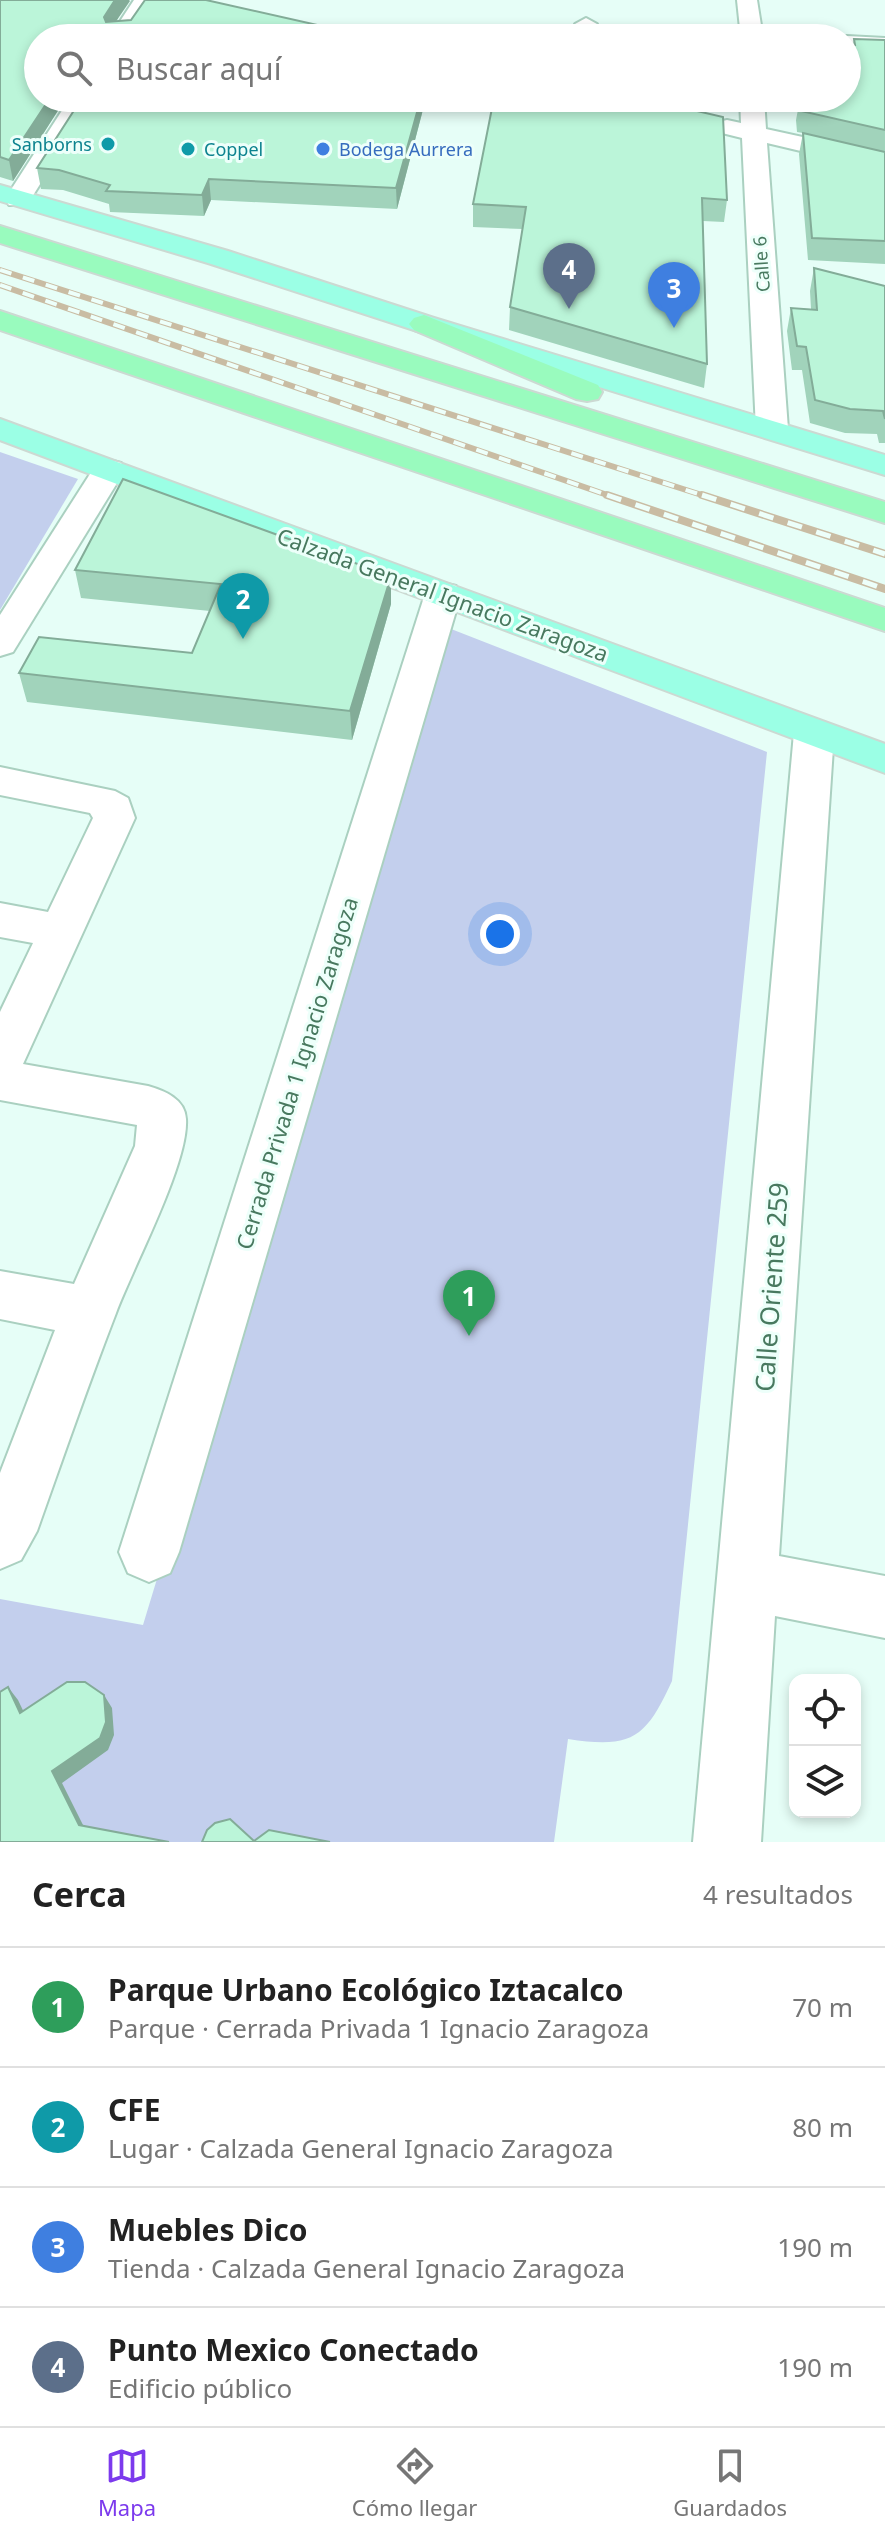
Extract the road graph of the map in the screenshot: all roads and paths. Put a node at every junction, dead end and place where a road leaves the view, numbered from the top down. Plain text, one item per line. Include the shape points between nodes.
1 (144, 0) edge
2 (747, 0) edge
3 (129, 24) edge
4 (750, 24) edge
5 (861, 44) edge
6 (885, 45) edge
7 (72, 112) edge
8 (752, 112) edge
9 (708, 123) edge
10 (753, 133) junction
11 (885, 163) edge
12 (9, 196) edge
13 (0, 234) edge
14 (0, 320) edge
15 (424, 324) junction
16 (0, 429) edge
17 (772, 429) junction
18 (728, 464) junction
19 (885, 465) edge
20 (109, 470) junction
21 (885, 513) edge
22 (443, 594) junction
23 (885, 620) edge
24 (0, 644) edge
25 (814, 733) junction
26 (885, 759) edge
27 (0, 781) edge
28 (0, 920) edge
29 (61, 931) junction
30 (0, 1062) edge
31 (0, 1080) edge
32 (0, 1295) edge
33 (89, 1312) junction
34 (0, 1539) edge
35 (149, 1552) dead end
36 (749, 1580) junction
37 (885, 1607) edge
38 (727, 1842) edge

1 - 3 street
2 - 4 street
5 - 6 street
7 - 12 street
8 - 10 street, Calle 6
9 - 10 street
10 - 11 street
10 - 17 street, Calle 6
12 - 15 main road
13 - 18 highway
14 - 23 highway
15 - 17 main road
15 - 18 highway via 663,426
16 - 20 main road, Calzada General Ignacio Zaragoza
17 - 19 main road
18 - 21 highway
20 - 22 main road, Calzada General Ignacio Zaragoza
20 - 24 street
22 - 25 main road, Calzada General Ignacio Zaragoza
22 - 35 street, Cerrada Privada 1 Ignacio Zaragoza
25 - 26 main road, Calzada General Ignacio Zaragoza
25 - 36 street, Calle Oriente 259
27 - 29 street via 82,796 113,808 110,830
28 - 29 street
29 - 30 street
31 - 33 street via 129,1101 162,1116 160,1146
32 - 33 street
33 - 34 street
36 - 37 street
36 - 38 street, Calle Oriente 259

